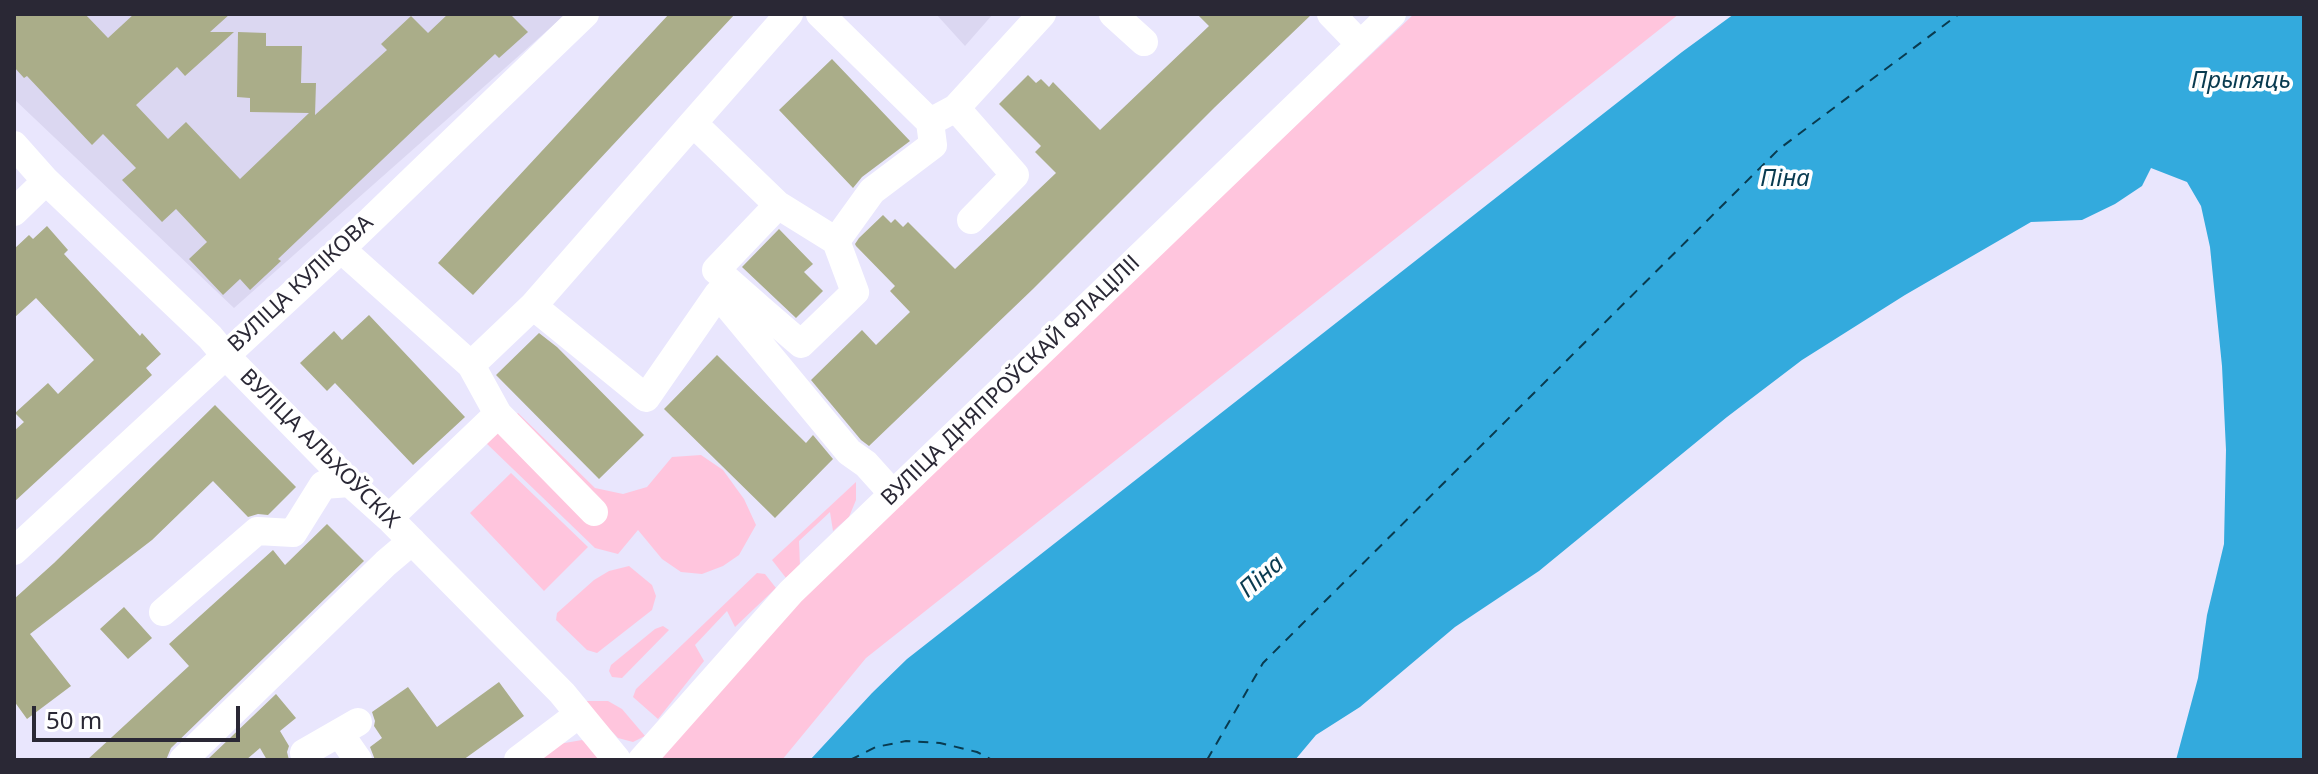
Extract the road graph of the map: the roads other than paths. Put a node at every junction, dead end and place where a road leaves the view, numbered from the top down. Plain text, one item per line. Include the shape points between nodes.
1 (585, 14) edge
2 (789, 14) edge
3 (820, 14) edge
4 (1042, 14) edge
5 (1113, 14) edge
6 (1331, 14) edge
7 (1392, 14) edge
8 (1144, 42) dead end
9 (1360, 44) junction
10 (956, 108) junction
11 (930, 122) junction
12 (693, 123) junction
13 (14, 145) edge
14 (46, 181) junction
15 (778, 205) junction
16 (14, 212) edge
17 (971, 220) dead end
18 (836, 241) junction
19 (341, 249) junction
20 (718, 294) junction
21 (533, 306) junction
22 (758, 307) junction
23 (225, 355) junction
24 (471, 365) junction
25 (498, 414) junction
26 (350, 483) junction
27 (893, 494) junction
28 (594, 512) dead end
29 (389, 518) junction
30 (412, 541) junction
31 (14, 551) edge
32 (163, 612) dead end
33 (579, 714) junction
34 (304, 753) dead end
35 (183, 760) edge
36 (358, 760) edge
37 (518, 760) edge
38 (617, 760) edge
39 (642, 760) edge

1 - 19 street, ВУЛІЦА КУЛІКОВА
2 - 12 street
3 - 11 street
4 - 10 street
5 - 8 street
6 - 9 street
7 - 9 street, ВУЛІЦА ДНЯПРОЎСКАЙ ФЛАЦІЛІІ
9 - 27 street, ВУЛІЦА ДНЯПРОЎСКАЙ ФЛАЦІЛІІ
10 - 11 street
10 - 17 street via 1015,175
11 - 18 street via 933,145 872,191
12 - 15 street
12 - 21 street
13 - 14 street, ВУЛІЦА АЛЬХОЎСКІХ
14 - 16 street
14 - 23 street, ВУЛІЦА АЛЬХОЎСКІХ
15 - 18 street
15 - 22 street via 716,270
18 - 22 street via 855,292 801,344
19 - 23 street, ВУЛІЦА КУЛІКОВА
19 - 24 street
20 - 21 street via 646,398
20 - 22 street
20 - 27 street via 849,452
21 - 24 street
23 - 26 street, ВУЛІЦА АЛЬХОЎСКІХ
23 - 31 street, ВУЛІЦА КУЛІКОВА
24 - 25 street
25 - 28 street
25 - 29 street
26 - 29 street, ВУЛІЦА АЛЬХОЎСКІХ
26 - 32 street via 323,485 293,533 257,531
27 - 39 street, ВУЛІЦА ДНЯПРОЎСКАЙ ФЛАЦІЛІІ via 791,592
29 - 30 street, ВУЛІЦА АЛЬХОЎСКІХ
30 - 33 street, ВУЛІЦА АЛЬХОЎСКІХ
30 - 35 street
33 - 37 street
33 - 38 street, ВУЛІЦА АЛЬХОЎСКІХ
34 - 36 street via 349,728

